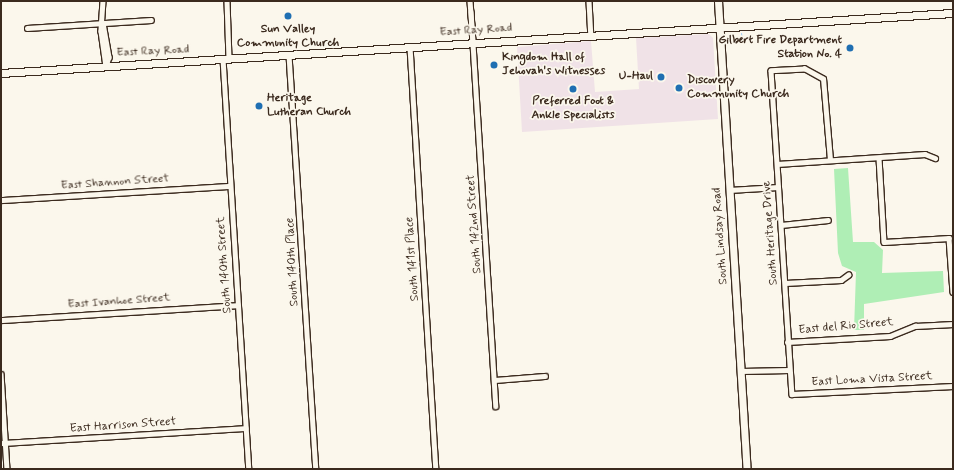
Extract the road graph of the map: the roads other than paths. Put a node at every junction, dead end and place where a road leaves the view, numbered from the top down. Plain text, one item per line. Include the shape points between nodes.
1 (103, 1) edge
2 (227, 1) edge
3 (470, 1) edge
4 (589, 1) edge
5 (718, 1) edge
6 (953, 13) edge
7 (151, 20) dead end
8 (104, 23) junction
9 (719, 26) junction
10 (27, 28) dead end
11 (591, 34) junction
12 (473, 42) junction
13 (410, 47) junction
14 (289, 54) junction
15 (226, 59) junction
16 (106, 66) junction
17 (1, 73) edge
18 (879, 158) junction
19 (935, 158) dead end
20 (830, 160) junction
21 (777, 164) junction
22 (230, 186) junction
23 (778, 187) junction
24 (729, 190) junction
25 (1, 200) edge
26 (828, 220) dead end
27 (781, 225) junction
28 (848, 275) dead end
29 (785, 283) junction
30 (953, 292) edge
31 (238, 305) junction
32 (1, 320) edge
33 (953, 324) edge
34 (787, 342) junction
35 (789, 370) junction
36 (740, 371) junction
37 (1, 374) edge
38 (545, 376) dead end
39 (494, 380) junction
40 (953, 386) edge
41 (792, 394) joint
42 (496, 406) dead end
43 (246, 428) junction
44 (3, 443) edge
45 (7, 469) edge
46 (249, 469) edge
47 (316, 469) edge
48 (436, 469) edge
49 (747, 469) edge

1 - 8 street
2 - 15 street, South 140th Street
3 - 12 street, South 142nd Street
4 - 11 street
5 - 9 main road, South Lindsay Road
6 - 9 main road, East Ray Road
7 - 8 street
8 - 10 street
8 - 16 street
9 - 11 main road, East Ray Road
9 - 24 main road, South Lindsay Road
11 - 12 main road, East Ray Road
12 - 13 main road, East Ray Road
12 - 39 street, South 142nd Street
13 - 14 main road, East Ray Road
13 - 48 street, South 141st Place
14 - 15 main road, East Ray Road
14 - 47 street, South 140th Place
15 - 16 main road, East Ray Road
15 - 22 street, South 140th Street
16 - 17 main road, East Ray Road
18 - 19 street via 925,154
18 - 20 street
18 - 30 street via 884,242 949,238
20 - 21 street
20 - 21 street, South Heritage Drive via 823,79 805,69 771,71
21 - 23 street, South Heritage Drive
22 - 25 street, East Shannon Street
22 - 31 street, South 140th Street
23 - 24 street
23 - 27 street, South Heritage Drive
24 - 36 main road, South Lindsay Road
26 - 27 street
27 - 29 street, South Heritage Drive
28 - 29 street via 841,280
29 - 34 street, South Heritage Drive
31 - 32 street, East Ivanhoe Street
31 - 43 street, South 140th Street
33 - 34 street, East del Rio Street via 915,326 890,336
34 - 35 street, South Heritage Drive
35 - 36 street
35 - 41 street, South Heritage Drive
36 - 49 main road, South Lindsay Road
37 - 44 street
38 - 39 street
39 - 42 street, South 142nd Street
40 - 41 street, East Loma Vista Street
43 - 44 street, East Harrison Street
43 - 46 street, South 140th Street
44 - 45 street

